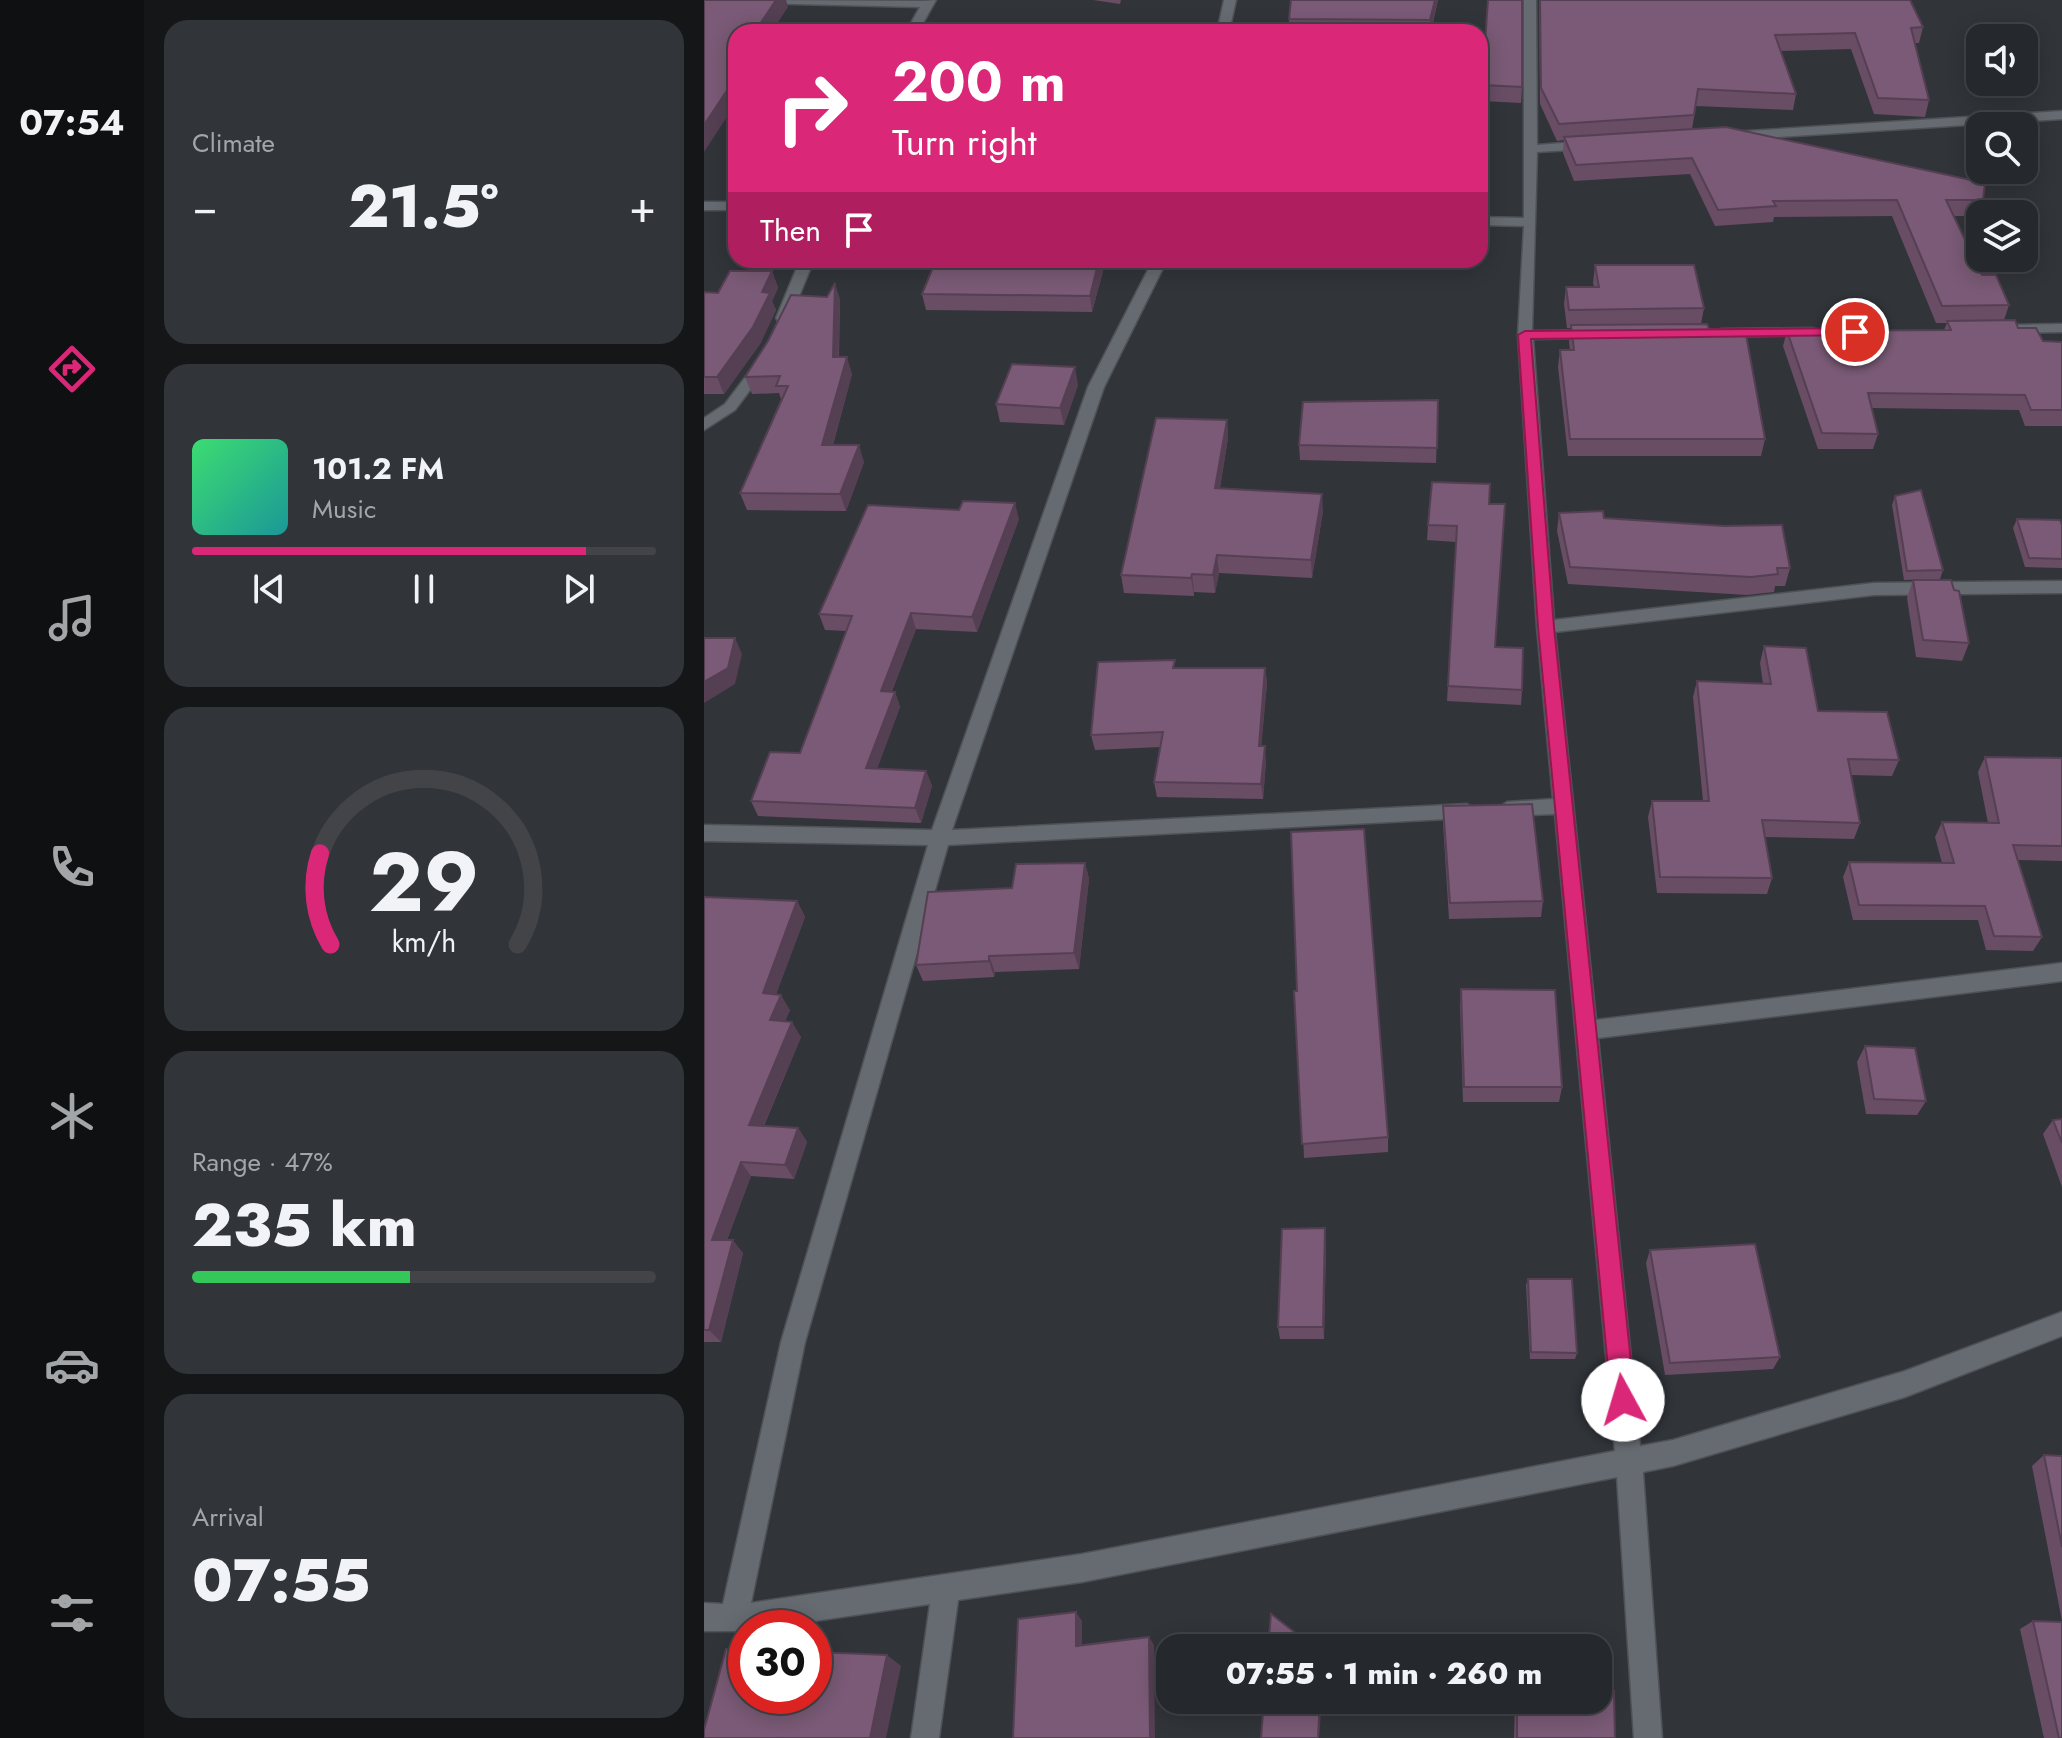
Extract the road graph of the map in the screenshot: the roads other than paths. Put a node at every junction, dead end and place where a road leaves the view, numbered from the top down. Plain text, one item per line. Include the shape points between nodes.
1 (747, 0) edge
2 (1230, 0) edge
3 (1530, 0) edge
4 (929, 2) edge
5 (917, 24) edge
6 (1225, 24) edge
7 (2062, 115) edge
8 (1717, 137) edge
9 (1607, 144) edge
10 (1529, 149) junction
11 (704, 206) edge
12 (728, 206) edge
13 (1488, 221) edge
14 (1531, 222) junction
15 (804, 268) edge
16 (1156, 268) edge
17 (2062, 328) edge
18 (2003, 330) edge
19 (1822, 332) edge
20 (1712, 333) edge
21 (1618, 334) edge
22 (1525, 335) junction
23 (704, 425) edge
24 (2062, 587) edge
25 (1546, 627) junction
26 (1563, 806) junction
27 (704, 833) edge
28 (940, 838) junction
29 (2062, 972) edge
30 (1586, 1030) junction
31 (2062, 1324) edge
32 (1629, 1462) junction
33 (946, 1589) junction
34 (736, 1610) edge
35 (798, 1610) edge
36 (704, 1617) edge
37 (728, 1619) edge
38 (925, 1738) edge
39 (1648, 1738) edge

1 - 4 street
2 - 6 street
3 - 10 street
4 - 5 street
7 - 8 street
9 - 10 street
10 - 14 street
11 - 12 street
13 - 14 street
14 - 22 street
15 - 23 street via 764,363 730,407
16 - 28 street via 1096,387
17 - 18 street
19 - 20 street
21 - 22 street
22 - 25 street
24 - 25 street via 1874,589
25 - 26 street
26 - 28 street
26 - 30 street
27 - 28 street
28 - 34 street via 793,1342
29 - 30 street
30 - 32 street
31 - 32 street via 1905,1384
32 - 33 street via 1082,1568
32 - 39 street
33 - 35 street
33 - 38 street
36 - 37 street

